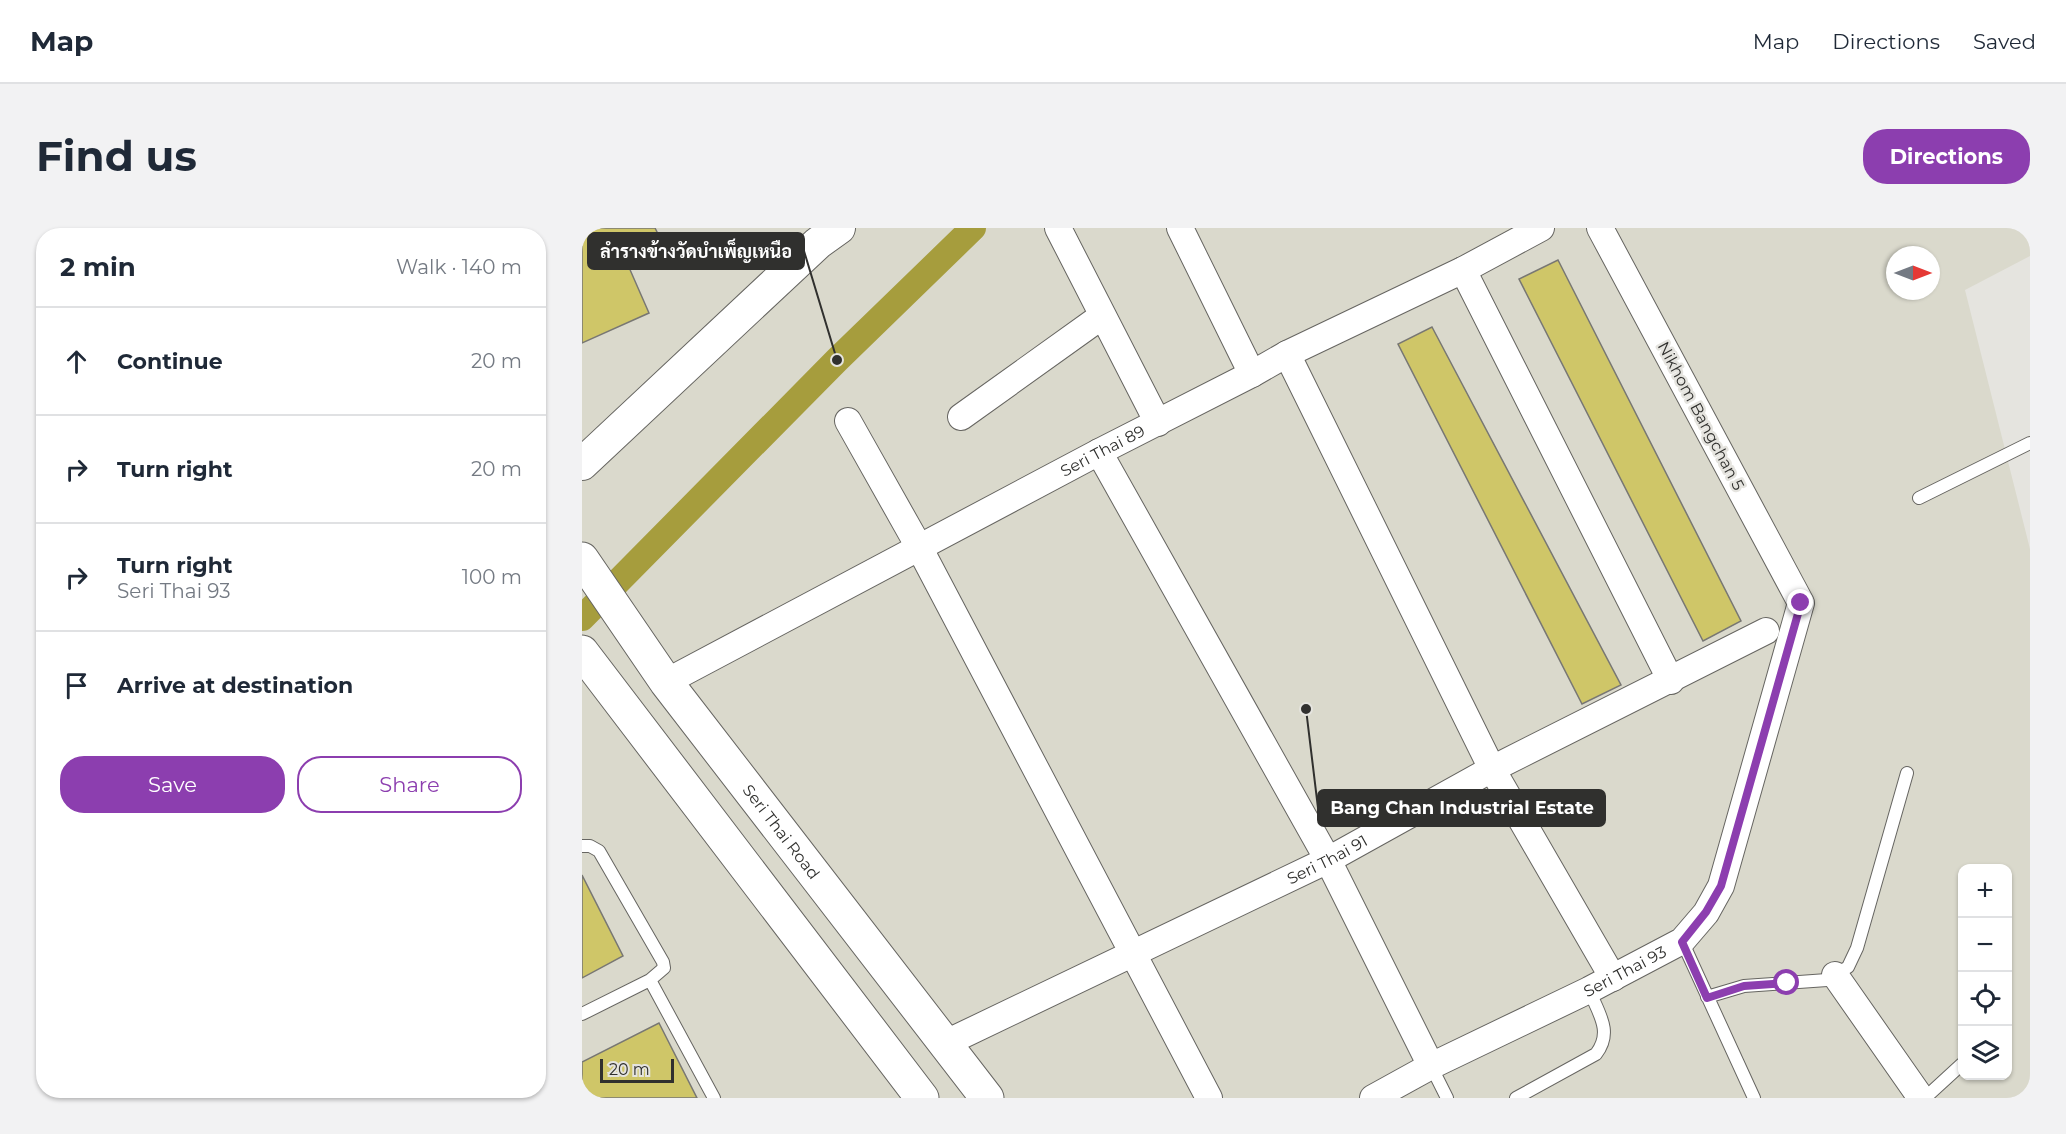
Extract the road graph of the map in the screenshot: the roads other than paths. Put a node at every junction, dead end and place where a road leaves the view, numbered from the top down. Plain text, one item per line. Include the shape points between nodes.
1 (839, 228) edge
2 (1058, 228) edge
3 (1180, 228) edge
4 (1540, 228) edge
5 (1600, 228) edge
6 (1463, 270) junction
7 (1102, 316) junction
8 (1287, 354) junction
9 (1252, 375) junction
10 (961, 417) dead end
11 (848, 421) dead end
12 (1158, 423) junction
13 (2030, 442) edge
14 (1099, 452) junction
15 (582, 464) edge
16 (1919, 498) dead end
17 (919, 548) junction
18 (598, 584) edge
19 (1801, 603) joint
20 (1767, 631) dead end
21 (582, 652) edge
22 (1671, 681) junction
23 (666, 682) junction
24 (1492, 769) junction
25 (1907, 773) dead end
26 (582, 846) edge
27 (1328, 860) junction
28 (1682, 942) junction
29 (1134, 953) junction
30 (1835, 975) junction
31 (1613, 978) junction
32 (650, 980) junction
33 (1589, 990) junction
34 (1707, 998) junction
35 (582, 1014) edge
36 (946, 1043) junction
37 (1431, 1066) junction
38 (1958, 1067) edge
39 (714, 1098) edge
40 (922, 1098) edge
41 (987, 1098) edge
42 (1209, 1098) edge
43 (1373, 1098) edge
44 (1447, 1098) edge
45 (1516, 1098) edge
46 (1754, 1098) edge
47 (1923, 1098) edge

1 - 15 street via 818,243
2 - 7 street
3 - 9 street
4 - 6 street, Seri Thai 89
5 - 19 street, Nikhom Bangchan 5
6 - 8 street, Seri Thai 89
6 - 22 street
7 - 10 street
7 - 12 street
8 - 9 street, Seri Thai 89
8 - 24 street
9 - 12 street, Seri Thai 89
11 - 17 street
12 - 14 street, Seri Thai 89
13 - 16 lane
14 - 17 street, Seri Thai 89
14 - 27 street
17 - 23 street, Seri Thai 89
17 - 29 street
18 - 23 main road, Seri Thai Road
19 - 28 street, Seri Thai 93 via 1721,886
20 - 22 street, Seri Thai 91
21 - 40 main road
22 - 24 street, Seri Thai 91
23 - 36 main road, Seri Thai Road
24 - 27 street, Seri Thai 91
24 - 31 street
25 - 30 lane via 1857,948 1848,967
26 - 32 lane via 599,851 663,962 660,973
27 - 29 street, Seri Thai 91
27 - 37 street
28 - 31 street, Seri Thai 93
28 - 34 lane
29 - 36 street, Seri Thai 91
29 - 42 street
30 - 34 lane via 1827,980 1744,986
30 - 47 street
31 - 33 street, Seri Thai 93
32 - 35 lane
32 - 39 lane
33 - 37 street, Seri Thai 93
33 - 45 lane via 1605,1030 1605,1043 1596,1054
34 - 46 lane
36 - 41 main road, Seri Thai Road
37 - 43 street, Seri Thai 93
37 - 44 lane
38 - 47 lane

